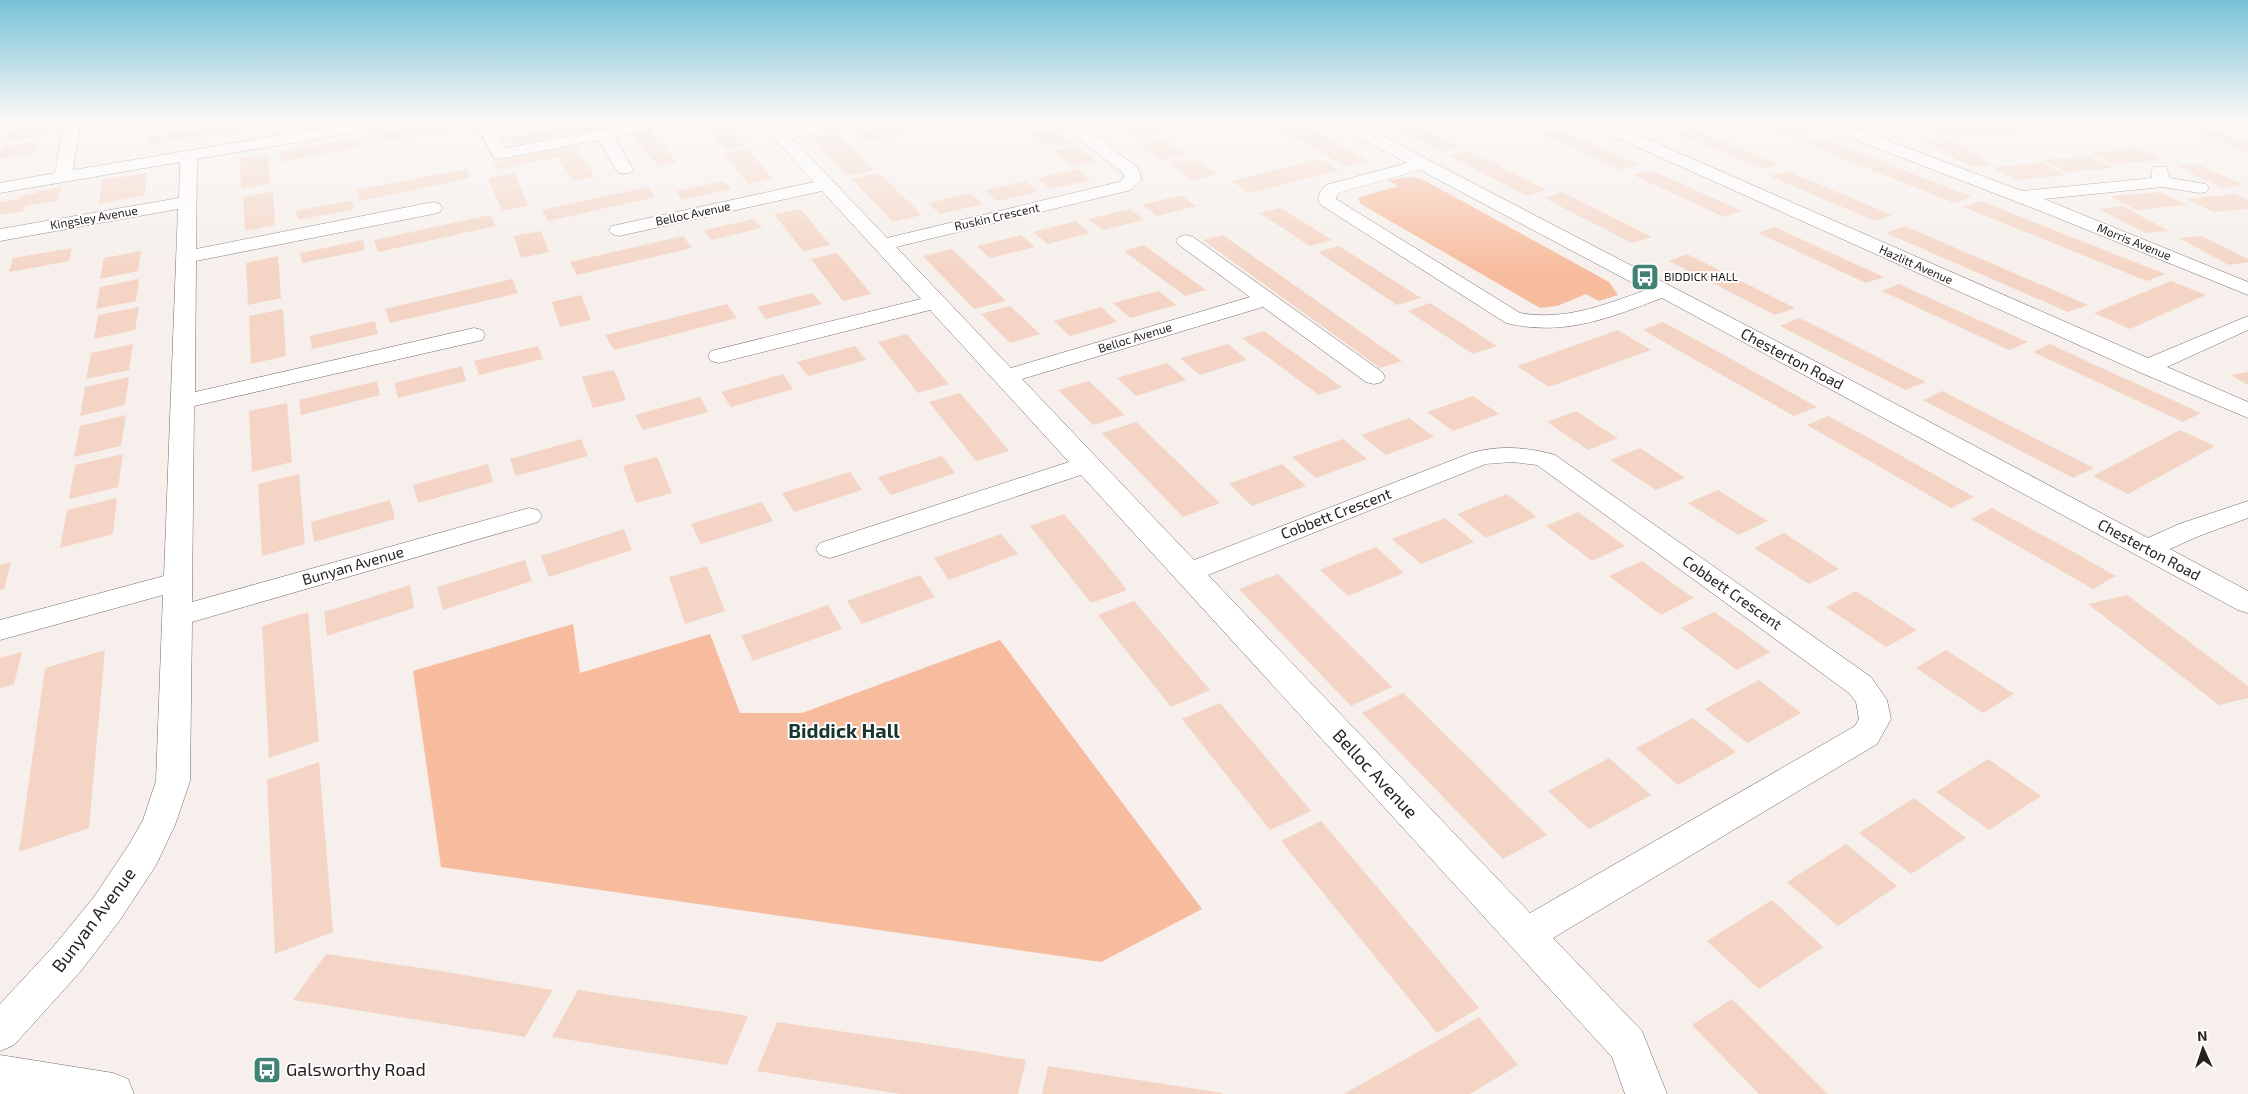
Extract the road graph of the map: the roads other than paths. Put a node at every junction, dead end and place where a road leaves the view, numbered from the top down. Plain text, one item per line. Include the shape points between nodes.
1 (64, 169) edge
2 (105, 169) edge
3 (189, 169) edge
4 (811, 169) edge
5 (1128, 169) edge
6 (1404, 169) edge
7 (1432, 169) edge
8 (1700, 169) edge
9 (1948, 169) edge
10 (63, 176) junction
11 (826, 185) junction
12 (0, 188) edge
13 (2200, 188) dead end
14 (2020, 196) junction
15 (189, 202) junction
16 (433, 208) dead end
17 (619, 230) dead end
18 (0, 235) edge
19 (1186, 241) dead end
20 (882, 244) junction
21 (187, 257) junction
22 (2248, 288) edge
23 (1662, 290) junction
24 (1266, 299) junction
25 (934, 302) junction
26 (2248, 322) edge
27 (474, 335) dead end
28 (719, 356) dead end
29 (2148, 367) junction
30 (1005, 377) junction
31 (1374, 377) dead end
32 (183, 402) junction
33 (2248, 411) edge
34 (1087, 465) junction
35 (2248, 509) edge
36 (529, 516) dead end
37 (830, 549) dead end
38 (2147, 549) junction
39 (1187, 573) junction
40 (178, 582) junction
41 (2248, 603) edge
42 (176, 616) junction
43 (0, 630) edge
44 (1525, 935) junction
45 (0, 1032) edge
46 (0, 1075) edge
47 (113, 1094) edge
48 (1646, 1094) edge

1 - 10 street
2 - 10 street
3 - 15 street, Bunyan Avenue
4 - 11 street, Belloc Avenue
5 - 20 street, Ruskin Crescent via 1133,179 1125,186
6 - 23 street via 1332,189 1327,194 1327,201 1514,318 1539,323 1578,320
7 - 23 street, Chesterton Road
8 - 29 street, Hazlitt Avenue
9 - 14 street, Morris Avenue
10 - 12 street
11 - 17 street, Belloc Avenue
11 - 20 street, Belloc Avenue
13 - 14 street, Morris Avenue via 2161,176
14 - 22 street, Morris Avenue
15 - 18 street, Kingsley Avenue
15 - 21 street, Bunyan Avenue
16 - 21 street
19 - 24 street
20 - 25 street, Belloc Avenue
21 - 32 street, Bunyan Avenue
23 - 38 street, Chesterton Road
24 - 30 street, Belloc Avenue
24 - 31 street
25 - 28 street
25 - 30 street, Belloc Avenue
26 - 29 street
27 - 32 street
29 - 33 street, Hazlitt Avenue
30 - 34 street, Belloc Avenue
32 - 40 street, Bunyan Avenue
34 - 37 street
34 - 39 street, Belloc Avenue
35 - 38 street
36 - 42 street, Bunyan Avenue
38 - 41 street, Chesterton Road
39 - 44 street, Belloc Avenue
39 - 44 street, Cobbett Crescent via 1480,458 1524,454 1546,460 1860,685 1871,700 1876,719 1866,735
40 - 42 street, Bunyan Avenue
40 - 43 street
42 - 45 street, Bunyan Avenue via 173,781 158,824 125,884 70,956
44 - 48 street, Belloc Avenue via 1628,1045
46 - 47 street

